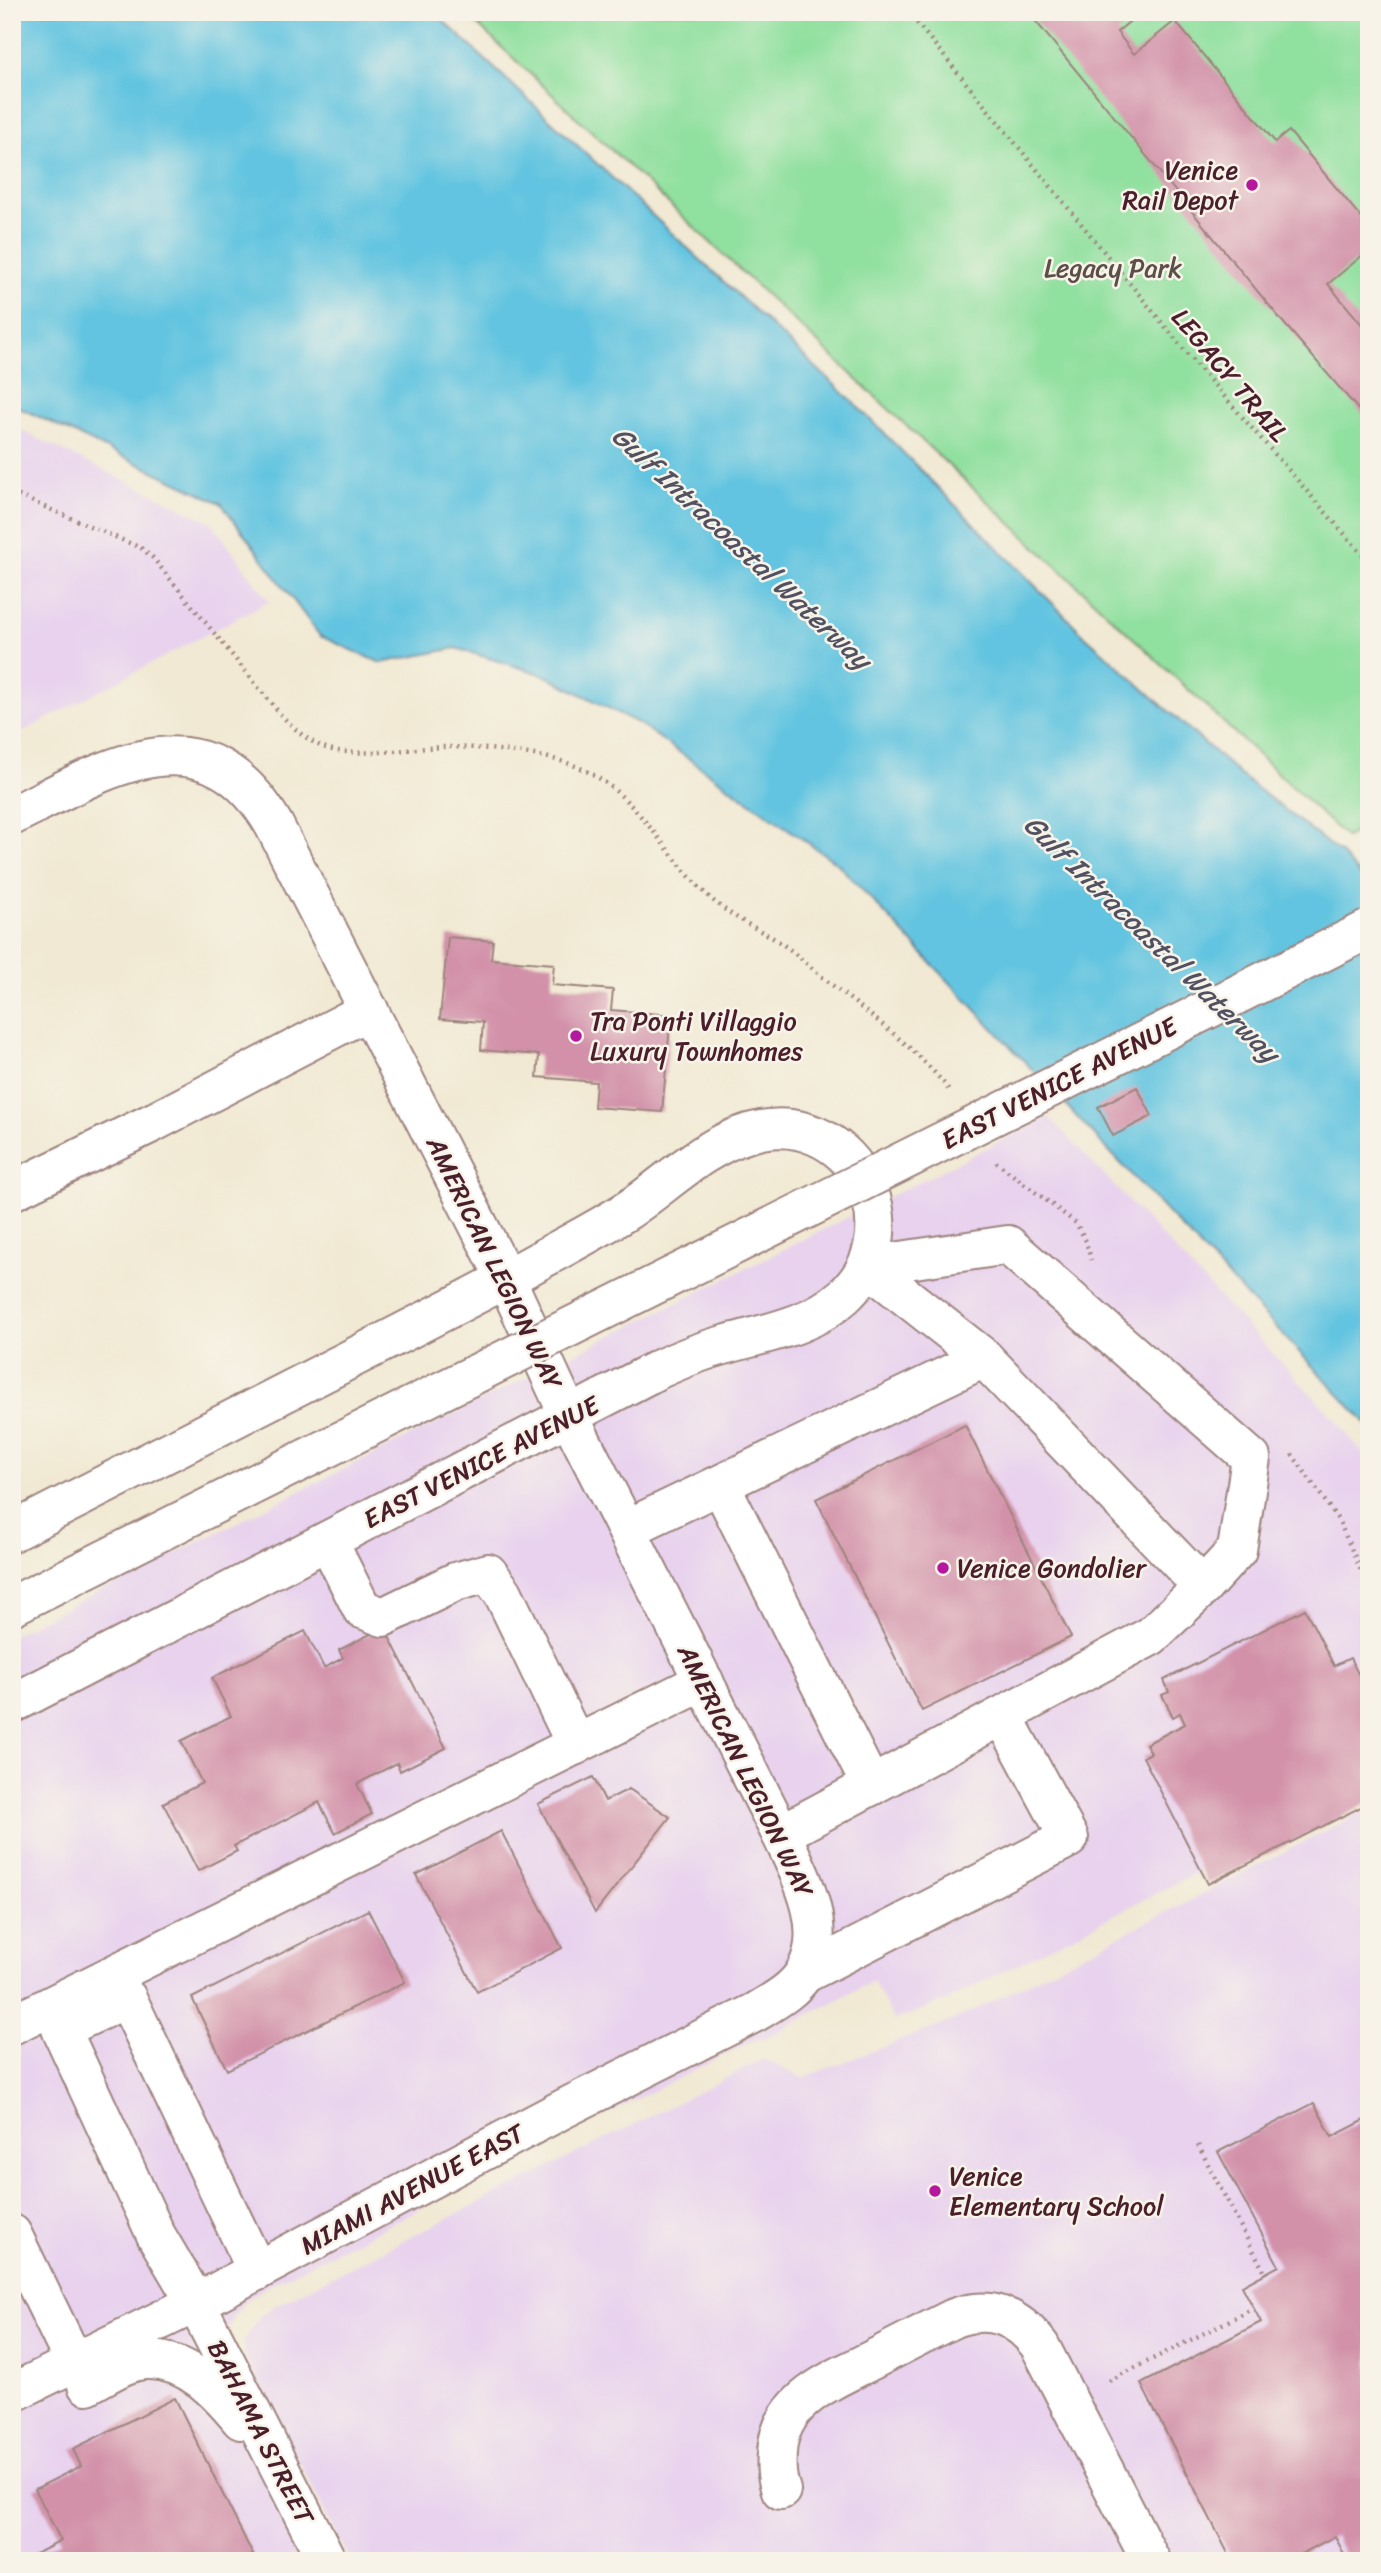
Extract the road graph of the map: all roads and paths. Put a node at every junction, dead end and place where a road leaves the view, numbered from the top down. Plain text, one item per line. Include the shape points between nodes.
1 (908, 12) edge
2 (12, 493) edge
3 (1369, 562) edge
4 (12, 816) edge
5 (1369, 929) edge
6 (369, 1010) junction
7 (954, 1100) dead end
8 (991, 1156) dead end
9 (12, 1191) edge
10 (1092, 1264) dead end
11 (867, 1266) junction
12 (506, 1279) junction
13 (984, 1357) junction
14 (569, 1416) junction
15 (1285, 1446) dead end
16 (721, 1486) junction
17 (628, 1529) junction
18 (12, 1532) edge
19 (328, 1541) junction
20 (1203, 1587) junction
21 (1369, 1589) edge
22 (12, 1606) edge
23 (704, 1681) junction
24 (12, 1704) edge
25 (1003, 1716) junction
26 (576, 1745) junction
27 (871, 1786) junction
28 (781, 1834) junction
29 (804, 1974) junction
30 (12, 2025) edge
31 (1198, 2145) dead end
32 (12, 2234) edge
33 (257, 2271) junction
34 (1265, 2273) dead end
35 (196, 2303) junction
36 (1254, 2308) dead end
37 (74, 2362) junction
38 (1109, 2381) dead end
39 (12, 2393) edge
40 (12, 2420) edge
41 (276, 2462) junction
42 (781, 2490) dead end
43 (327, 2561) edge
44 (1151, 2561) edge

1 - 3 path, LEGACY TRAIL via 1195,363
2 - 7 path via 141,548 281,715 302,736 324,747 346,752 447,747 529,754 593,774 631,805 719,906 774,939 906,1044 934,1071
4 - 6 street, AMERICAN LEGION WAY via 85,780 143,760 178,756 214,764 242,782 267,813
5 - 22 street, EAST VENICE AVENUE, bridge
6 - 9 street
6 - 12 street, AMERICAN LEGION WAY
8 - 10 path via 1076,1223
11 - 12 street, EAST VENICE AVENUE via 875,1241 875,1217 856,1168 825,1139 801,1130 779,1129 752,1132 718,1146 628,1210
11 - 13 street
11 - 14 street, EAST VENICE AVENUE via 845,1295 807,1320 687,1357
11 - 20 street via 1008,1245 1251,1458 1237,1550
12 - 14 street, AMERICAN LEGION WAY
12 - 18 street, EAST VENICE AVENUE
13 - 16 street
13 - 20 street
14 - 17 street, AMERICAN LEGION WAY
14 - 19 street, EAST VENICE AVENUE
15 - 21 path via 1339,1521
16 - 17 street
16 - 27 street
17 - 23 street, AMERICAN LEGION WAY
19 - 24 street, EAST VENICE AVENUE
19 - 26 street via 362,1609 383,1617 455,1582 488,1573 503,1593
20 - 25 street via 1151,1636
23 - 26 street
23 - 28 street, AMERICAN LEGION WAY
25 - 27 street
25 - 29 street, MIAMI AVENUE EAST via 1069,1838
26 - 30 street
27 - 28 street
28 - 29 street, AMERICAN LEGION WAY via 813,1916 811,1957
29 - 33 street, MIAMI AVENUE EAST via 756,2012
31 - 34 path
32 - 37 street
33 - 35 street, MIAMI AVENUE EAST
33 - 35 street, BAHAMA STREET via 127,1998 61,2029 156,2235
35 - 37 street, MIAMI AVENUE EAST
35 - 41 street, BAHAMA STREET
36 - 38 path
37 - 39 street, MIAMI AVENUE EAST
40 - 41 street via 127,2365 147,2360 168,2363 214,2388
41 - 43 street, BAHAMA STREET
42 - 44 street via 776,2469 779,2434 803,2398 954,2318 992,2313 1017,2322 1040,2346

